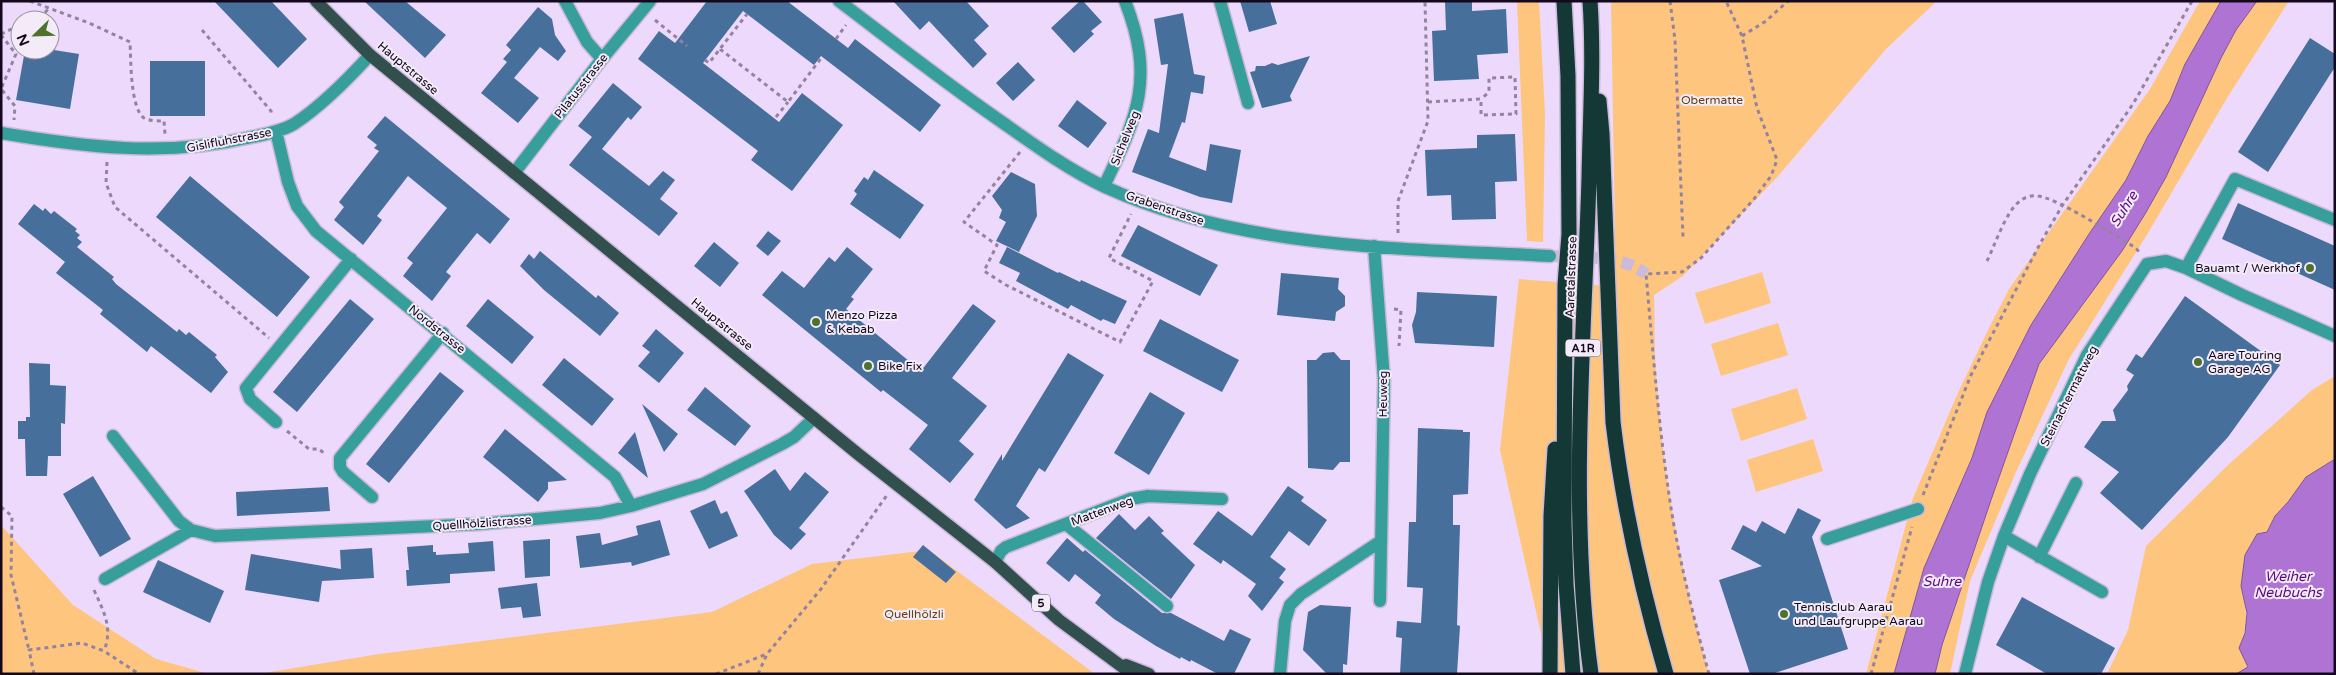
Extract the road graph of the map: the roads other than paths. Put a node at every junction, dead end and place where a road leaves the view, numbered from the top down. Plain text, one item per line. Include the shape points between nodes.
1 (316, 1) edge
2 (565, 1) edge
3 (839, 1) edge
4 (1125, 1) edge
5 (1220, 1) edge
6 (1564, 1) edge
7 (1590, 1) edge
8 (646, 6) edge
9 (1591, 24) junction
10 (370, 55) junction
11 (602, 59) junction
12 (1248, 103) dead end
13 (276, 131) junction
14 (7, 134) edge
15 (514, 173) junction
16 (1104, 186) junction
17 (2335, 220) edge
18 (1374, 246) junction
19 (1550, 256) tunnel mouth
20 (351, 259) junction
21 (2186, 268) junction
22 (1565, 285) junction
23 (443, 333) junction
24 (2335, 336) edge
25 (814, 418) junction
26 (276, 422) road end
27 (113, 436) dead end
28 (2076, 483) dead end
29 (372, 497) dead end
30 (1222, 499) dead end
31 (631, 506) junction
32 (1918, 509) road end
33 (1066, 524) junction
34 (191, 530) junction
35 (2004, 536) junction
36 (1827, 539) dead end
37 (1381, 542) junction
38 (2039, 557) junction
39 (995, 562) junction
40 (106, 579) road end
41 (2102, 592) dead end
42 (1380, 601) dead end
43 (1167, 606) dead end
44 (1117, 661) junction
45 (1573, 673) edge
46 (1591, 673) edge
47 (1132, 674) edge
48 (1149, 674) edge
49 (1280, 674) edge
50 (1550, 674) edge
51 (1666, 674) edge
52 (1964, 674) edge

1 - 10 main road, Hauptstrasse
2 - 11 street via 587,42
3 - 16 street, Grabenstrasse via 979,107 1074,171
4 - 16 street, Sichelweg via 1139,45 1140,100
5 - 12 street
6 - 22 highway, Aaretalstrasse / A1R via 1569,234
7 - 9 highway, Aaretalstrasse / A1R
8 - 11 street, Pilatusstrasse
9 - 46 highway, Aaretalstrasse / A1R via 1580,503 1582,586
9 - 51 highway via 1602,134 1617,454 1639,572
10 - 13 street, Gislifluhstrasse via 313,109 293,124
10 - 15 main road, Hauptstrasse
11 - 15 street, Pilatusstrasse
13 - 14 street, Gislifluhstrasse via 197,148 166,150 108,148
13 - 20 street, Nordstrasse via 297,206 316,231
15 - 25 main road, Hauptstrasse
16 - 18 street, Grabenstrasse via 1216,225 1273,236
17 - 21 street via 2235,179
18 - 19 street, Grabenstrasse
18 - 37 street, Heuweg via 1384,380
20 - 23 street, Nordstrasse
20 - 26 street via 246,388 250,399
21 - 24 street, Steinachermattweg
21 - 35 street, Steinachermattweg via 2166,261 2147,264 2087,356
22 - 45 highway, Aaretalstrasse / A1R via 1564,553
22 - 50 highway via 1551,516
23 - 29 street via 340,458 343,472
23 - 31 street, Nordstrasse via 615,477
25 - 31 street, Quellhölzlistrasse via 794,437 703,484
25 - 39 main road, Hauptstrasse / 5
27 - 34 street, Quellhölzlistrasse via 179,521
28 - 38 street
30 - 33 street, Mattenweg via 1148,496 1130,499
31 - 34 street, Quellhölzlistrasse via 586,515 480,524 214,536
32 - 36 street
33 - 39 street, Mattenweg via 1006,547
33 - 43 street
34 - 40 street
35 - 38 street
35 - 52 street, Steinachermattweg via 1988,582
37 - 42 street, Heuweg
37 - 49 street via 1301,594 1290,605 1284,620
38 - 41 street
39 - 44 main road, Hauptstrasse / 5 via 1059,620
44 - 47 main road, Hauptstrasse
44 - 48 main road, Hauptstrasse

